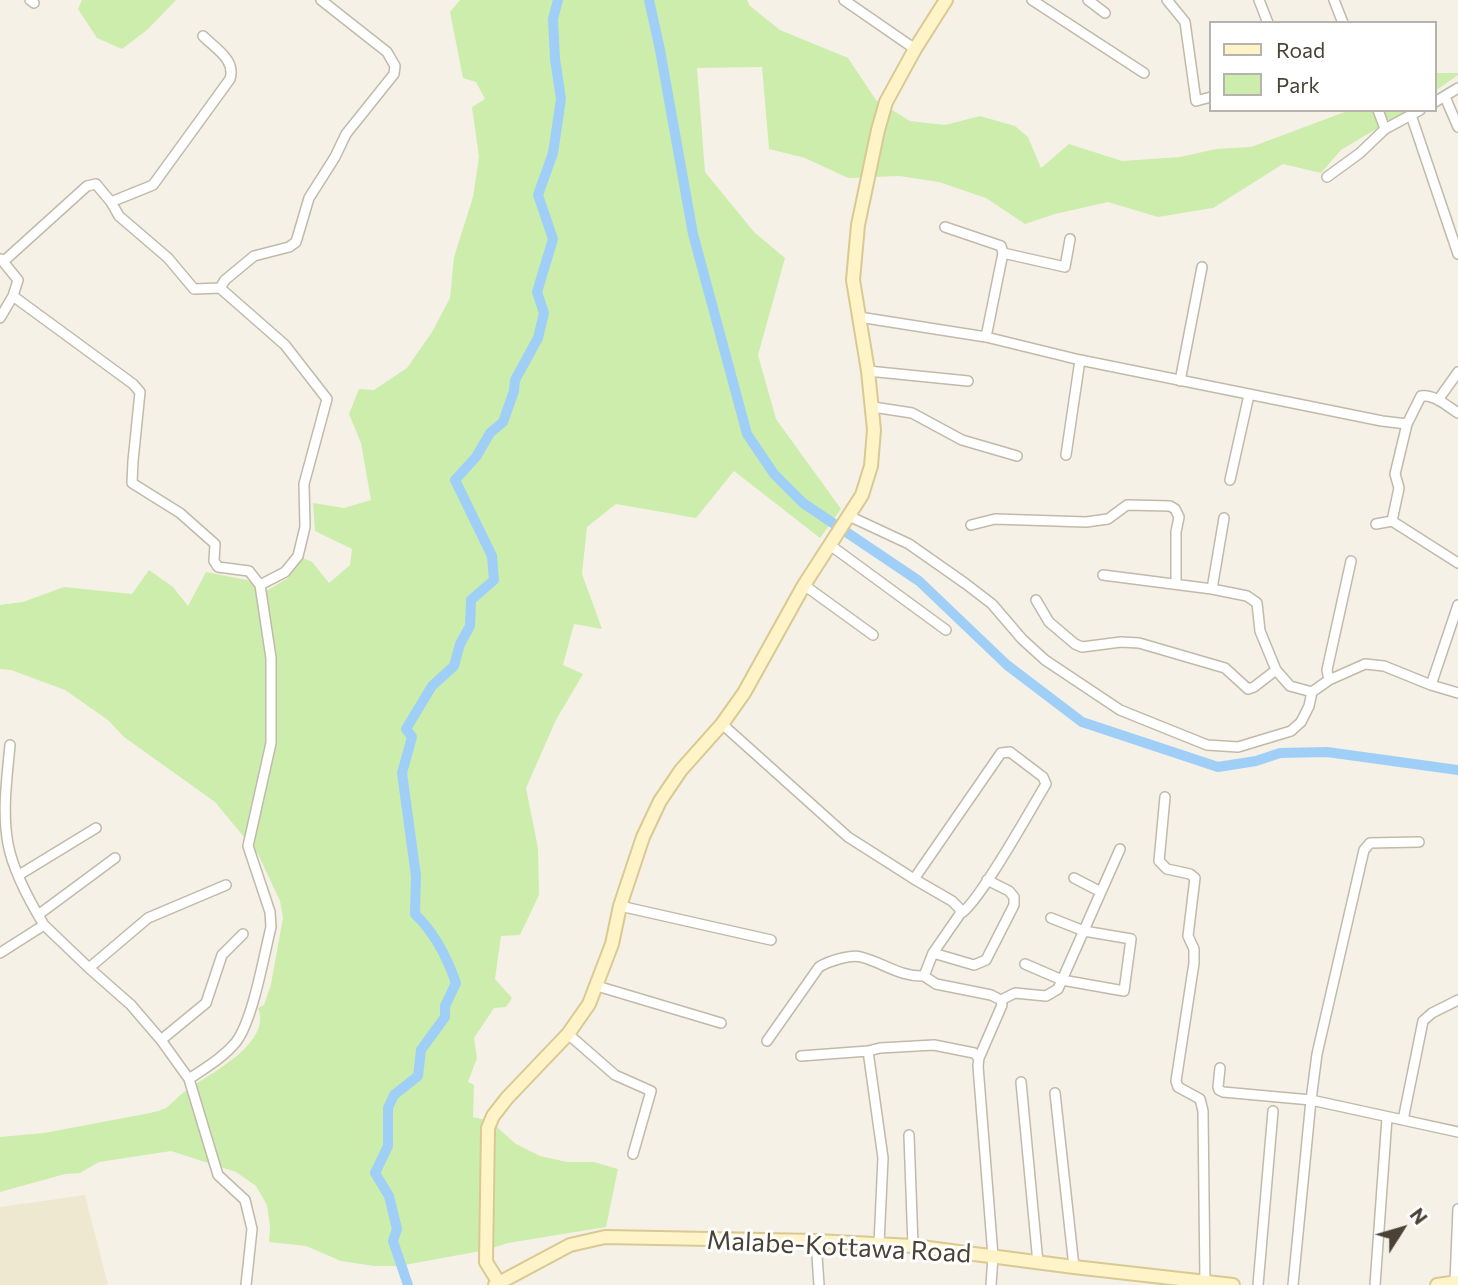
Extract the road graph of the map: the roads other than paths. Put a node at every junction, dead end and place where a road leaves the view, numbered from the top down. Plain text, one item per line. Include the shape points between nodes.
1 (321, 0) edge
2 (844, 0) edge
3 (946, 0) edge
4 (1032, 0) edge
5 (1088, 0) edge
6 (1167, 0) edge
7 (1259, 0) edge
8 (1334, 0) edge
9 (1105, 13) dead end
10 (1267, 21) edge
11 (1342, 21) edge
12 (203, 36) dead end
13 (915, 49) junction
14 (1143, 73) dead end
15 (1458, 89) edge
16 (1210, 97) edge
17 (1445, 97) junction
18 (1437, 101) edge
19 (1379, 112) edge
20 (1416, 112) edge
21 (1410, 115) junction
22 (1458, 127) edge
23 (1385, 130) junction
24 (1327, 177) dead end
25 (111, 202) junction
26 (945, 228) dead end
27 (1069, 239) dead end
28 (1003, 253) junction
29 (1458, 254) edge
30 (2, 260) edge
31 (1202, 267) dead end
32 (220, 288) junction
33 (13, 296) junction
34 (0, 317) edge
35 (859, 317) junction
36 (986, 337) junction
37 (1080, 360) junction
38 (868, 371) junction
39 (1458, 372) edge
40 (968, 381) dead end
41 (1181, 381) junction
42 (1248, 395) junction
43 (1438, 400) junction
44 (873, 407) junction
45 (1458, 413) edge
46 (1407, 424) junction
47 (1066, 455) dead end
48 (1017, 456) dead end
49 (1230, 480) dead end
50 (1224, 518) dead end
51 (1392, 522) junction
52 (1376, 524) dead end
53 (971, 525) dead end
54 (840, 530) junction
55 (1351, 561) dead end
56 (1458, 563) edge
57 (1103, 575) dead end
58 (1175, 584) junction
59 (260, 585) junction
60 (804, 585) junction
61 (1212, 589) junction
62 (1036, 600) dead end
63 (1458, 605) edge
64 (946, 631) dead end
65 (873, 635) dead end
66 (1276, 670) junction
67 (1329, 680) junction
68 (1430, 685) junction
69 (1312, 692) junction
70 (1458, 693) edge
71 (722, 724) junction
72 (10, 745) dead end
73 (1165, 797) dead end
74 (96, 828) dead end
75 (1419, 842) dead end
76 (1120, 849) dead end
77 (115, 858) dead end
78 (19, 875) junction
79 (1074, 878) dead end
80 (914, 879) junction
81 (987, 880) junction
82 (226, 885) dead end
83 (1101, 892) junction
84 (620, 906) junction
85 (960, 914) junction
86 (38, 915) junction
87 (1051, 918) dead end
88 (44, 925) junction
89 (1084, 931) junction
90 (243, 934) dead end
91 (771, 940) dead end
92 (0, 953) edge
93 (933, 953) junction
94 (1025, 964) dead end
95 (89, 968) junction
96 (924, 976) junction
97 (1062, 979) junction
98 (597, 986) junction
99 (1001, 1000) junction
100 (1458, 1000) edge
101 (721, 1023) dead end
102 (568, 1034) junction
103 (161, 1040) junction
104 (768, 1041) dead end
105 (868, 1051) junction
106 (802, 1056) dead end
107 (979, 1059) junction
108 (1220, 1068) dead end
109 (188, 1079) junction
110 (1021, 1082) dead end
111 (1055, 1093) dead end
112 (1311, 1100) junction
113 (1273, 1111) dead end
114 (1387, 1118) junction
115 (1403, 1120) junction
116 (1458, 1132) edge
117 (909, 1135) dead end
118 (634, 1154) dead end
119 (1458, 1209) edge
120 (816, 1241) junction
121 (879, 1244) junction
122 (913, 1246) junction
123 (993, 1256) junction
124 (1038, 1263) junction
125 (1074, 1267) junction
126 (514, 1280) edge
127 (1189, 1282) edge
128 (1205, 1282) junction
129 (1457, 1282) edge
130 (497, 1284) edge
131 (246, 1285) edge
132 (819, 1285) edge
133 (991, 1285) edge
134 (1233, 1285) edge
135 (1258, 1285) edge
136 (1293, 1285) edge
137 (1375, 1285) edge
138 (1437, 1285) edge

1 - 32 street via 387,52 396,66 394,74 346,134 309,198 296,242 254,256
2 - 13 street
3 - 13 street
4 - 14 street
5 - 9 street
6 - 16 street via 1185,22 1196,101
7 - 10 street
8 - 11 street
12 - 25 street via 230,63 230,79 153,185
13 - 35 street via 886,102 877,130 854,257
15 - 17 street
17 - 18 street
17 - 22 street
19 - 23 street
20 - 21 street
21 - 23 street
21 - 29 street
23 - 24 street
25 - 30 street via 96,184 87,186
25 - 32 street via 119,216 168,258 194,289
26 - 28 street via 1001,246
27 - 28 street via 1066,267
28 - 36 street
30 - 33 street via 18,280
31 - 41 street
32 - 59 street via 285,345 327,399 304,484 305,527 298,556 285,572
33 - 34 street
33 - 59 street via 140,392 132,483 180,513 215,544 218,567 249,571
35 - 36 street
35 - 38 street
36 - 37 street
37 - 41 street
37 - 47 street
38 - 40 street
38 - 44 street
39 - 43 street
41 - 42 street
42 - 46 street
42 - 49 street
43 - 45 street
43 - 46 street via 1421,396
44 - 48 street via 912,414 962,440
44 - 54 street via 871,467 862,495
46 - 51 street via 1395,474 1399,488
50 - 61 street
51 - 52 street
51 - 56 street
53 - 58 street via 995,519 1086,522 1108,519 1128,505 1170,506 1179,517
54 - 60 street
54 - 64 street
54 - 69 street via 909,544 992,604 1045,660 1120,710 1207,745 1238,747 1291,731 1301,722
55 - 67 street via 1327,670
57 - 58 street
58 - 61 street
59 - 109 street via 271,658 271,743 248,846 271,927 249,1016 238,1040 222,1057
60 - 65 street
60 - 71 street
61 - 66 street via 1247,596 1257,603 1260,631
62 - 66 street via 1049,622 1082,647 1139,643 1225,668 1248,689
63 - 68 street
66 - 69 street via 1290,686
67 - 68 street via 1365,664 1384,666
67 - 69 street
68 - 70 street
71 - 80 street via 849,837
71 - 84 street via 660,801
72 - 78 street via 5,800 8,845
73 - 128 street via 1159,861 1167,869 1195,878 1188,936 1194,963 1177,1081 1178,1087 1200,1099 1203,1111
74 - 78 street
75 - 112 street via 1370,843 1364,850 1317,1054
76 - 83 street
77 - 86 street
78 - 86 street
79 - 83 street
80 - 81 street via 996,758 1010,752 1046,784
80 - 85 street via 952,901
81 - 85 street
81 - 93 street via 1009,891 1014,905 986,960 974,965
82 - 95 street via 148,918
83 - 89 street
84 - 91 street
84 - 98 street
85 - 93 street
86 - 88 street
87 - 89 street
88 - 92 street
88 - 95 street
89 - 97 street
89 - 97 street via 1131,939 1124,991
90 - 103 street via 222,955 206,1003
93 - 96 street
94 - 97 street
95 - 103 street via 131,1005
96 - 99 street via 936,984
96 - 104 street via 900,974 859,956 828,961 819,967
97 - 99 street via 1058,989 1046,996 1015,993
98 - 101 street
98 - 102 street
99 - 107 street
100 - 115 street via 1423,1021
102 - 118 street via 615,1074 651,1090
102 - 130 street via 506,1098 488,1128 486,1262
103 - 109 street
105 - 106 street
105 - 107 street via 934,1045 974,1053
105 - 121 street via 883,1158
107 - 123 street
108 - 112 street via 1218,1087 1223,1092
109 - 131 street via 218,1175 245,1200 252,1228
110 - 124 street
111 - 125 street
112 - 114 street
112 - 136 street
113 - 135 street
114 - 115 street
114 - 137 street
115 - 116 street
117 - 122 street
119 - 129 street
120 - 121 street, Malabe-Kottawa Road
120 - 126 street, Malabe-Kottawa Road via 605,1237 570,1245
120 - 132 street
121 - 122 street, Malabe-Kottawa Road
122 - 123 street, Malabe-Kottawa Road
123 - 124 street, Malabe-Kottawa Road
123 - 133 street
124 - 125 street, Malabe-Kottawa Road
125 - 127 street, Malabe-Kottawa Road
126 - 130 street, Malabe-Kottawa Road
127 - 128 street, Malabe-Kottawa Road
128 - 134 street, Malabe-Kottawa Road
129 - 138 street

